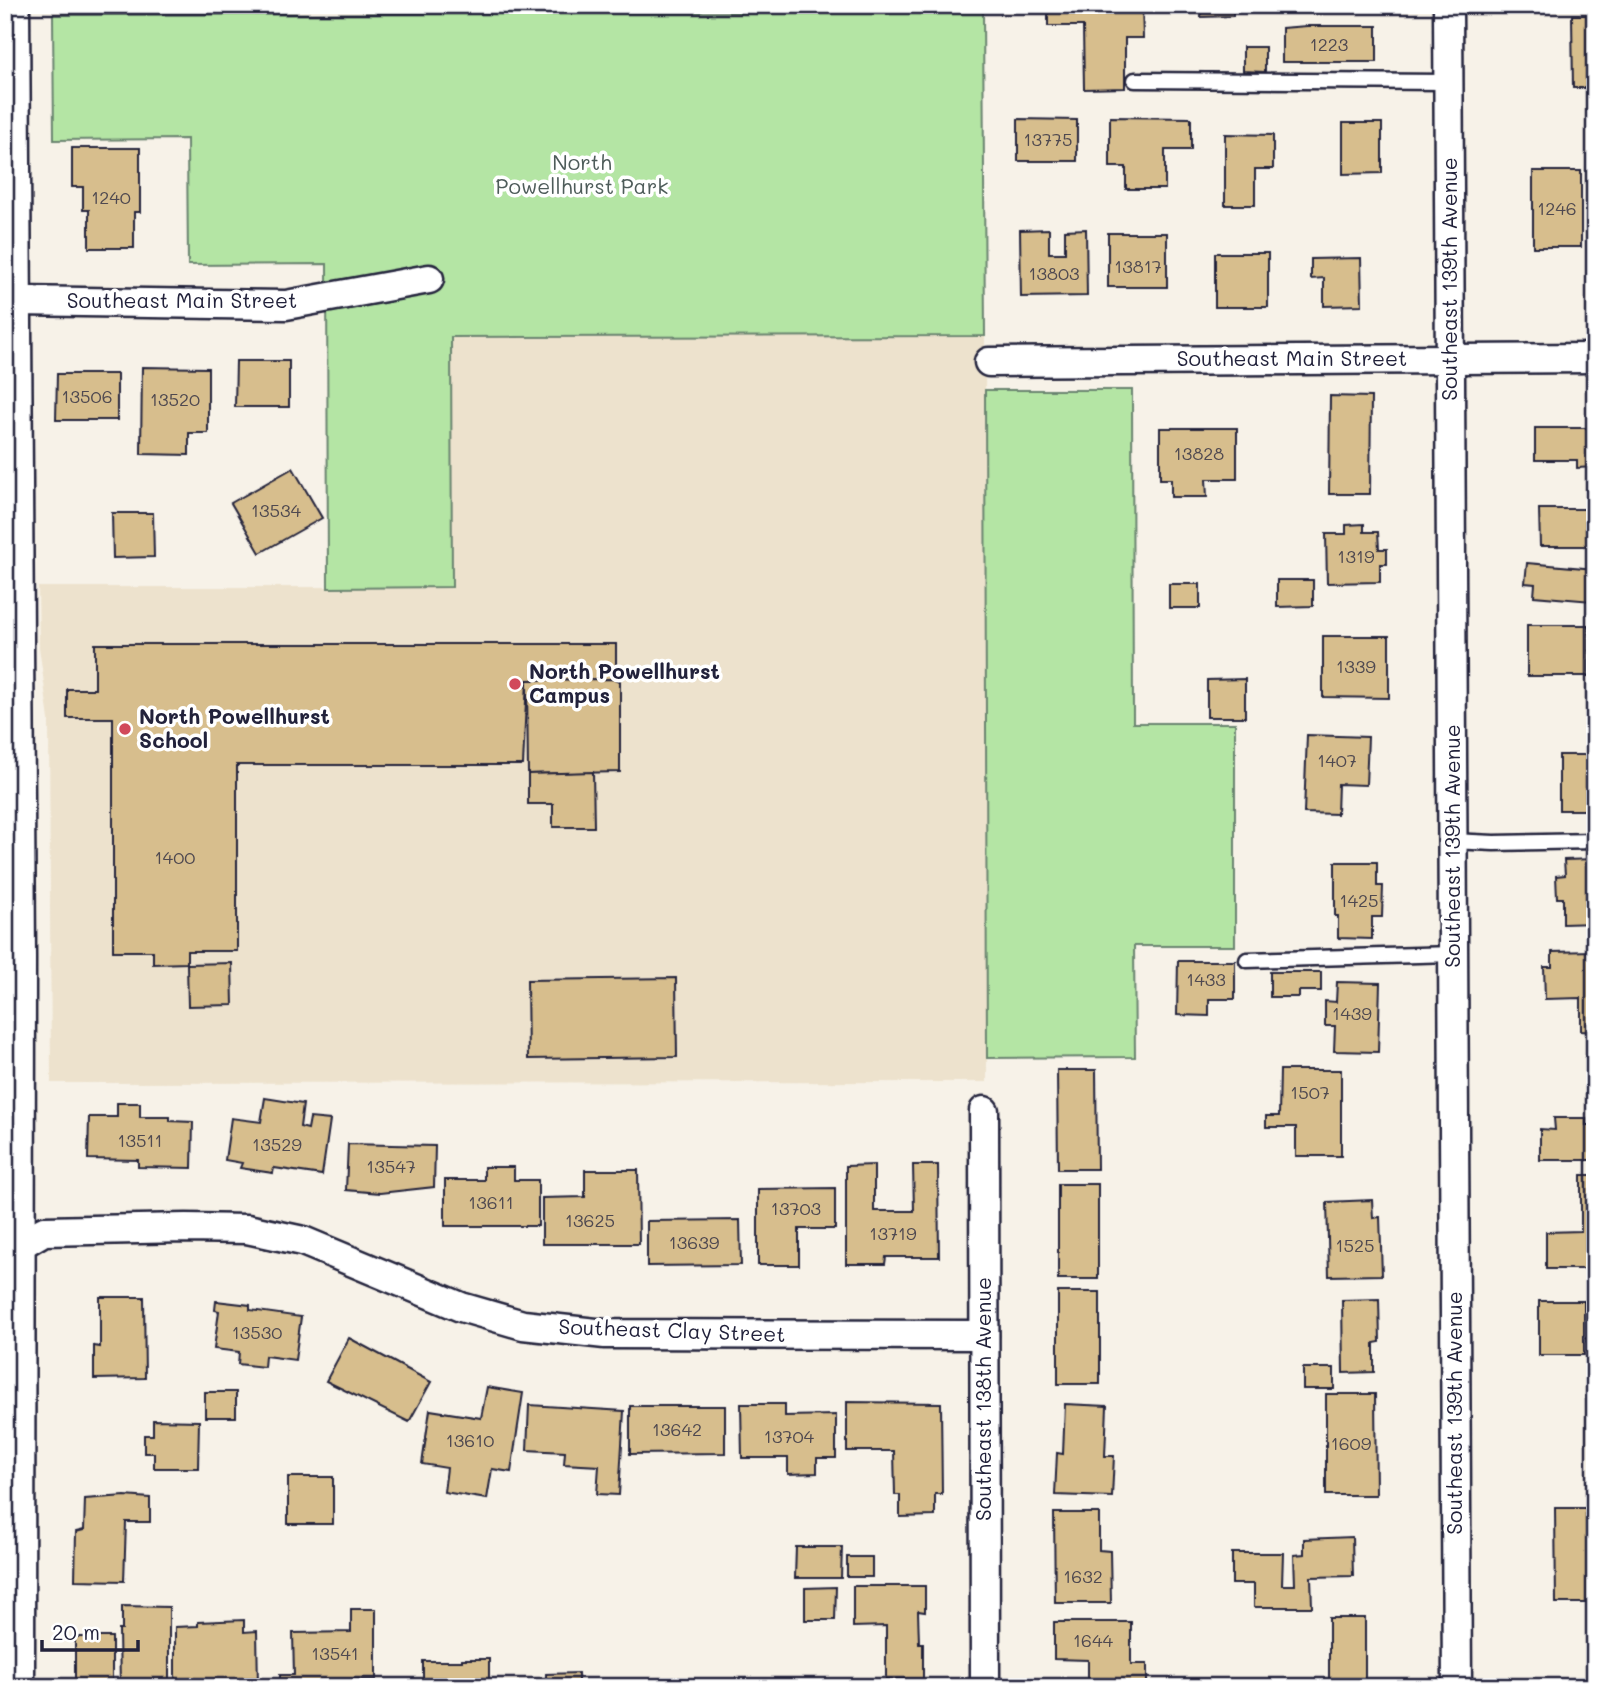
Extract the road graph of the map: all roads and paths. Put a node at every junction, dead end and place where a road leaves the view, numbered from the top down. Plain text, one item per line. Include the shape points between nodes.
1 (15, 5) edge
2 (1448, 5) edge
3 (1135, 80) dead end
4 (1449, 82) junction
5 (429, 279) dead end
6 (17, 301) junction
7 (1450, 358) junction
8 (1595, 358) edge
9 (989, 362) dead end
10 (1452, 841) junction
11 (1595, 841) edge
12 (1453, 954) junction
13 (1247, 960) dead end
14 (984, 1111) dead end
15 (13, 1249) edge
16 (984, 1335) junction
17 (20, 1687) edge
18 (985, 1687) edge
19 (1457, 1687) edge

1 - 6 street
2 - 4 street, Southeast 139th Avenue
3 - 4 lane
4 - 7 street, Southeast 139th Avenue
5 - 6 street, Southeast Main Street via 286,304
6 - 15 street
7 - 8 street, Southeast Main Street
7 - 9 street, Southeast Main Street
7 - 10 street, Southeast 139th Avenue
10 - 11 lane
10 - 12 street, Southeast 139th Avenue
12 - 13 lane
12 - 19 street, Southeast 139th Avenue
14 - 16 street, Southeast 138th Avenue
15 - 16 street, Southeast Clay Street via 44,1231 247,1229 303,1241 461,1307 523,1325 605,1334
15 - 17 street
16 - 18 street, Southeast 138th Avenue

